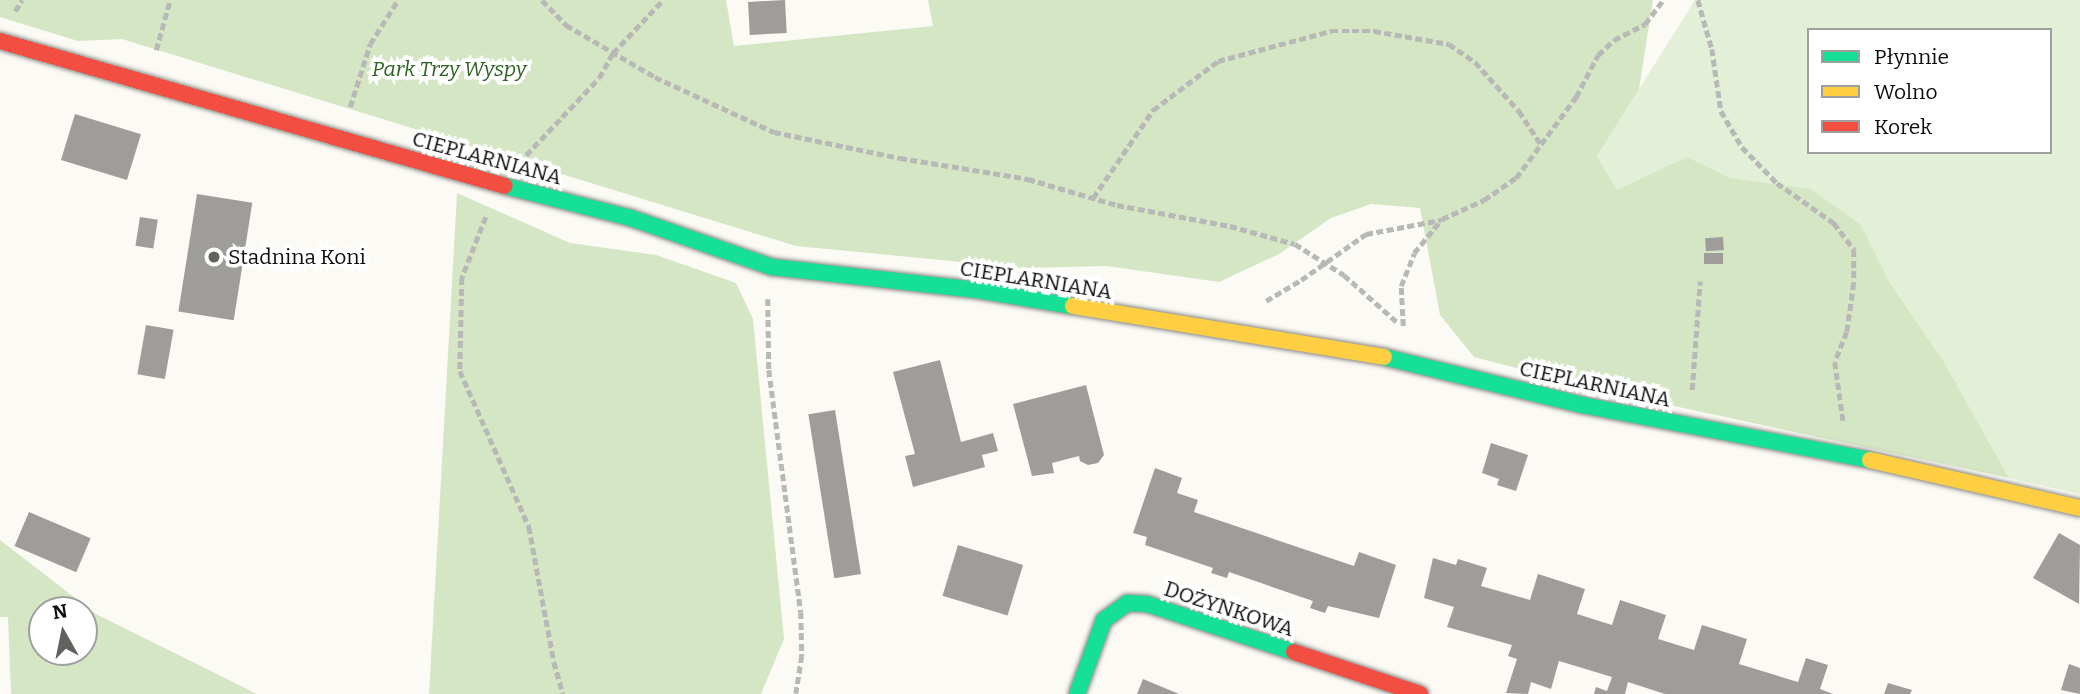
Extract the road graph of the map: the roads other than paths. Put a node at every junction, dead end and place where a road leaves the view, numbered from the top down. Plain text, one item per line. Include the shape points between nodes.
1 (0, 41) edge
2 (2080, 508) edge
3 (1077, 694) edge
4 (1420, 694) edge

1 - 2 street, CIEPLARNIANA via 631,218 772,267 977,290 1377,355 1581,404 1856,457
3 - 4 street, DOŻYNKOWA via 1104,620 1127,603 1147,604

